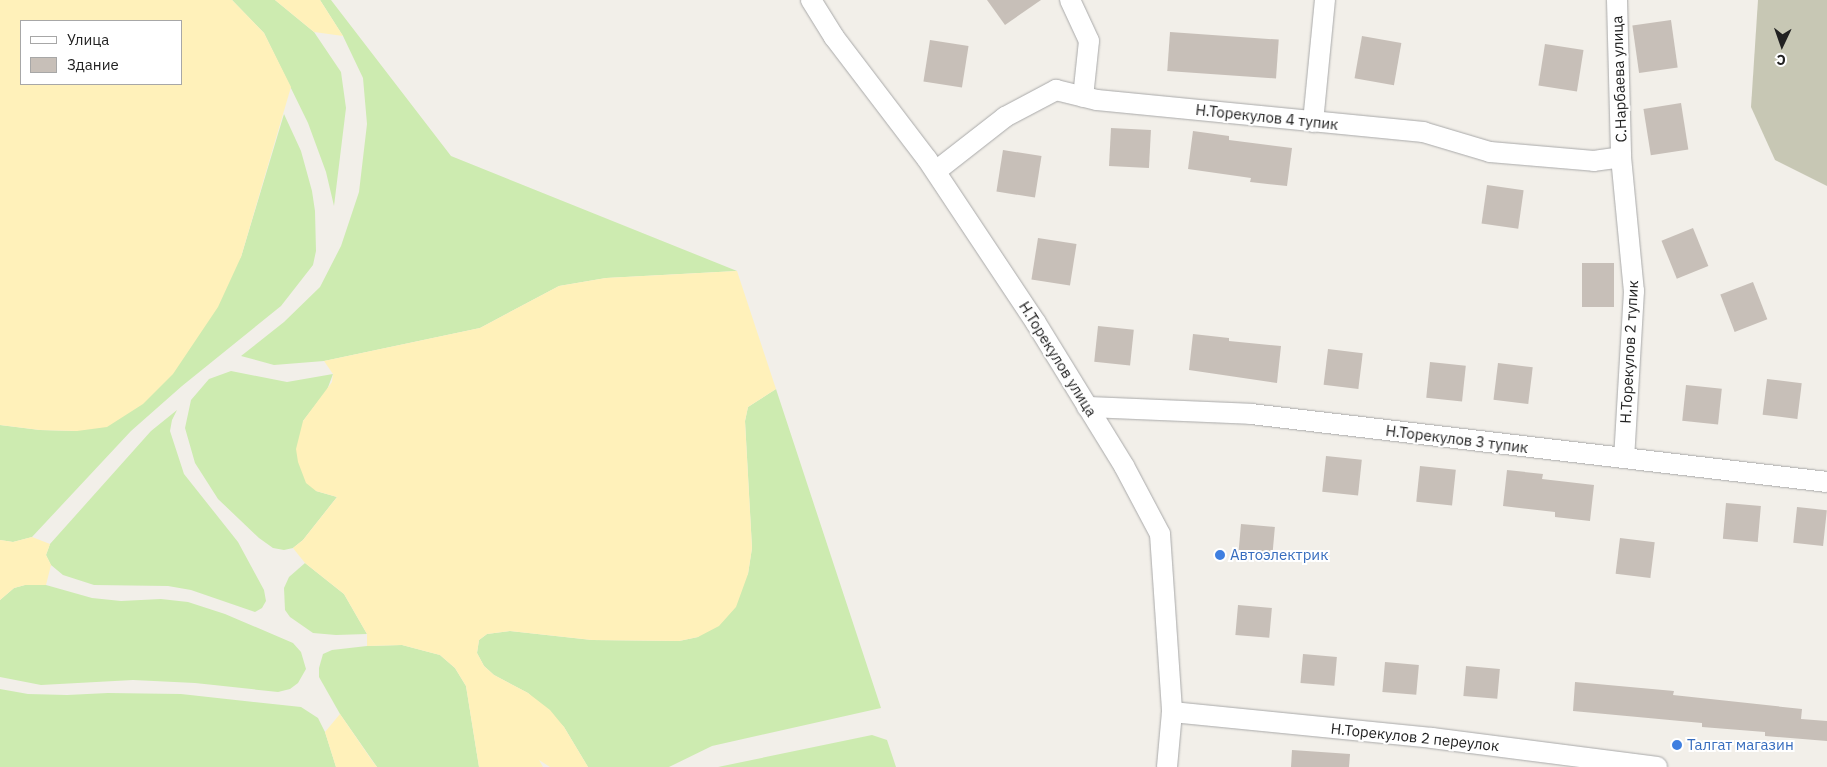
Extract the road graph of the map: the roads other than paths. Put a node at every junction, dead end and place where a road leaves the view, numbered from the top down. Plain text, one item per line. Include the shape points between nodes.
1 (810, 0) edge
2 (1070, 0) edge
3 (1326, 0) edge
4 (1617, 0) edge
5 (1083, 97) junction
6 (1313, 122) junction
7 (1621, 157) junction
8 (936, 171) junction
9 (1087, 407) junction
10 (1624, 458) junction
11 (1827, 482) edge
12 (1172, 712) junction
13 (1167, 767) edge
14 (1658, 767) edge

1 - 8 street, Н.Торекулов улица
2 - 5 street via 1089,41
3 - 6 street
4 - 7 street, С.Нарбаева улица
5 - 6 street, Н.Торекулов 4 тупик
5 - 8 street, Н.Торекулов 4 тупик via 1056,90 1013,112
6 - 7 street, Н.Торекулов 4 тупик via 1423,132 1490,152 1594,161
7 - 10 street, Н.Торекулов 2 тупик via 1634,291
8 - 9 street, Н.Торекулов улица
9 - 10 street, Н.Торекулов 3 тупик via 1250,414
9 - 12 street, Н.Торекулов улица via 1124,466 1160,534
10 - 11 street, Н.Торекулов 3 тупик
12 - 13 street, Н.Торекулов улица
12 - 14 street, Н.Торекулов 2 переулок via 1432,738

